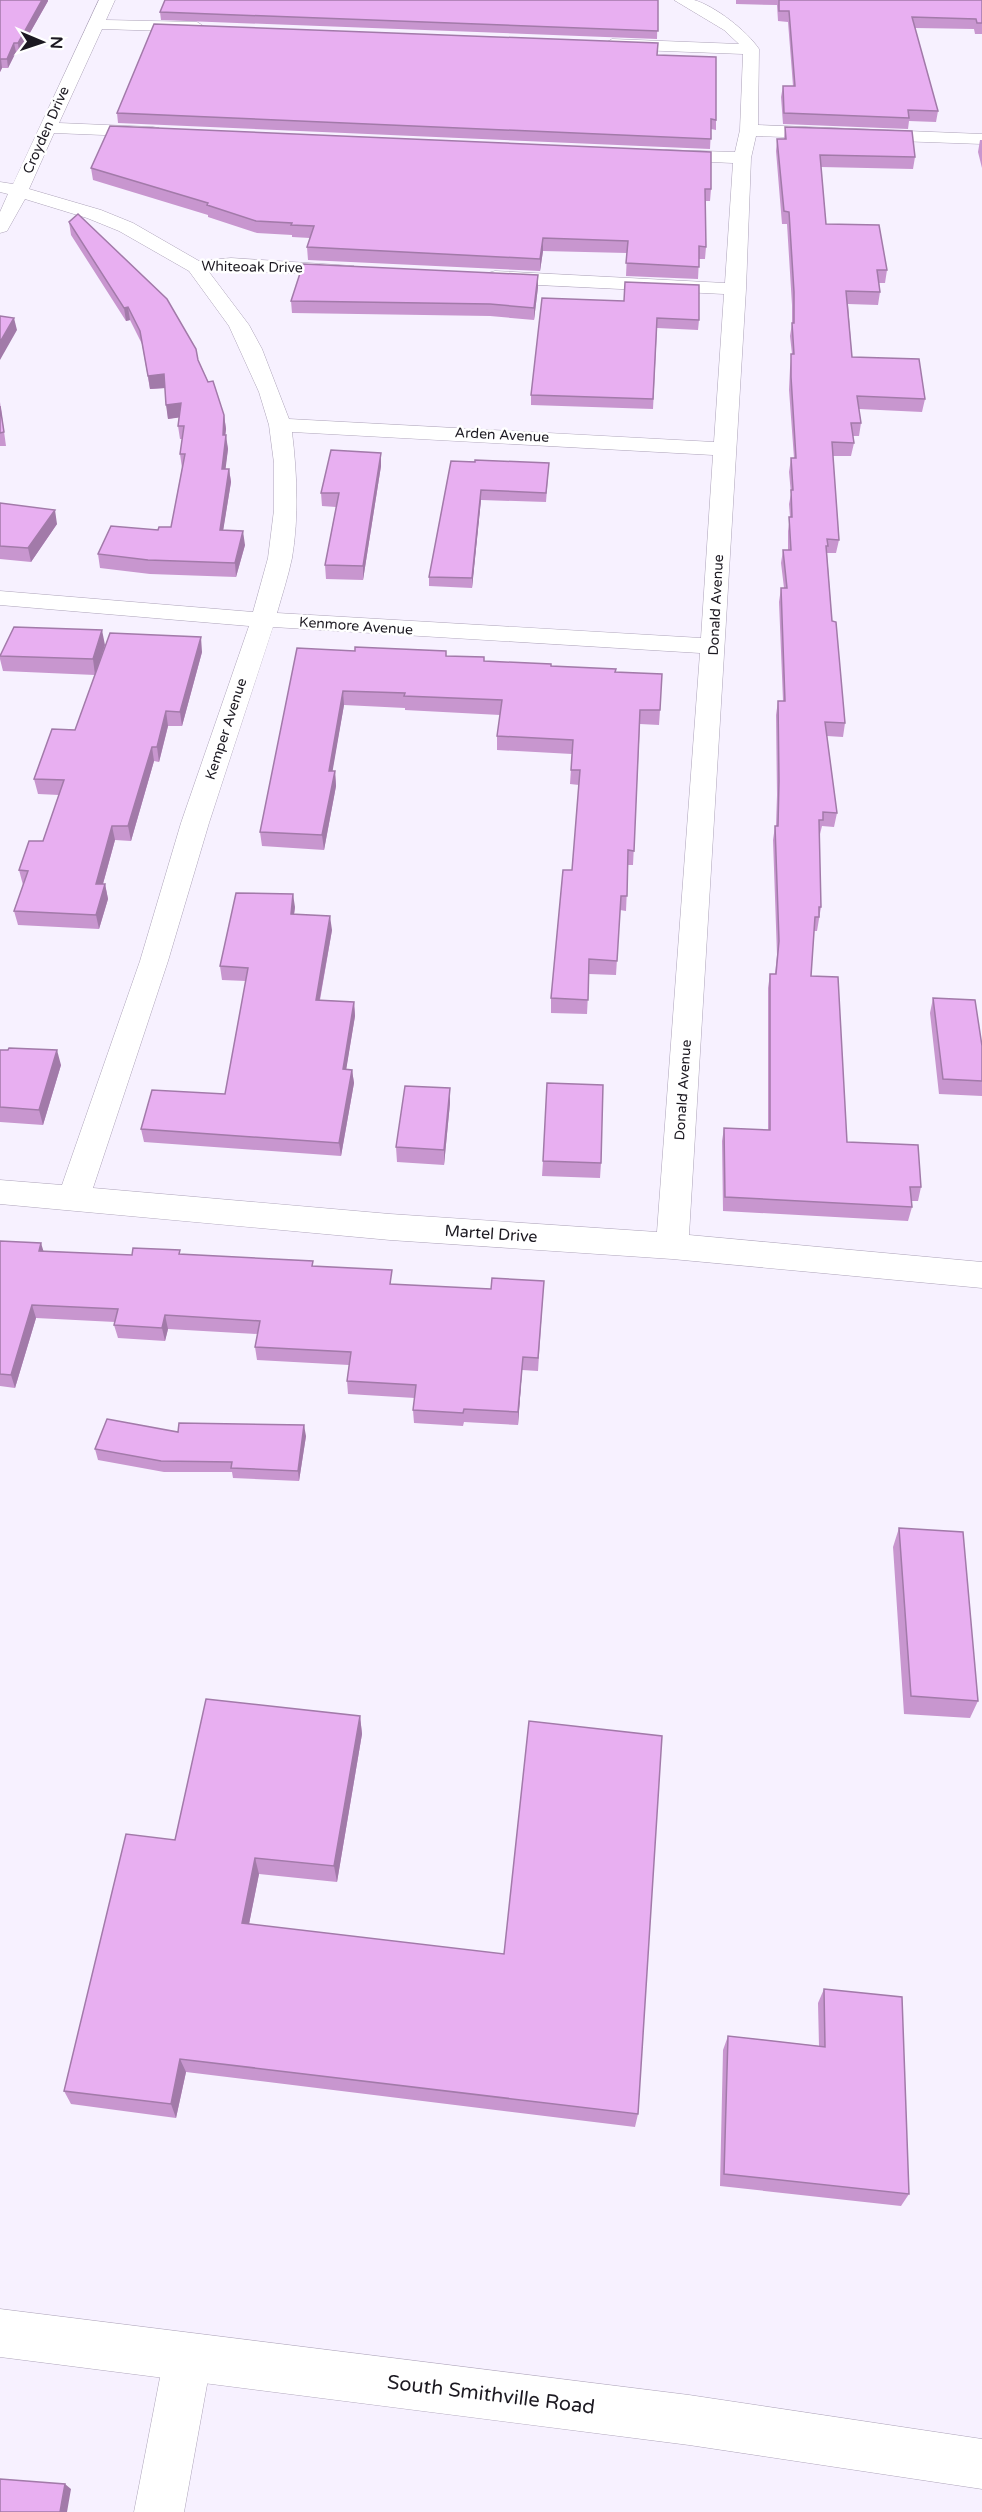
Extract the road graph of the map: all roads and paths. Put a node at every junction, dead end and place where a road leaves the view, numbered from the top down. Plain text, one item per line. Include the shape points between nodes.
1 (107, 0) edge
2 (685, 21) edge
3 (95, 24) junction
4 (216, 27) edge
5 (599, 43) edge
6 (751, 49) junction
7 (49, 128) junction
8 (748, 130) junction
9 (175, 133) edge
10 (982, 139) edge
11 (652, 154) edge
12 (742, 158) junction
13 (9, 189) edge
14 (0, 227) edge
15 (196, 267) junction
16 (361, 270) edge
17 (478, 276) edge
18 (736, 289) junction
19 (280, 425) junction
20 (725, 448) junction
21 (0, 598) edge
22 (263, 620) junction
23 (713, 646) junction
24 (0, 1191) edge
25 (74, 1198) junction
26 (672, 1246) junction
27 (982, 1275) edge
28 (0, 2333) edge
29 (188, 2357) junction
30 (982, 2464) edge
31 (159, 2512) edge

1 - 3 street, Croyden Drive
2 - 5 street
2 - 6 street
2 - 6 street via 736,32
3 - 4 street
3 - 7 street, Croyden Drive
6 - 8 street, Donald Avenue
7 - 9 street
7 - 13 street, Croyden Drive
8 - 10 street
8 - 12 street, Donald Avenue
11 - 12 street
12 - 18 street, Donald Avenue
13 - 14 street, Croyden Drive
13 - 15 street, Whiteoak Drive via 94,214
15 - 16 street, Whiteoak Drive via 231,264
15 - 19 street, Kemper Avenue via 252,349
17 - 18 street
18 - 20 street, Donald Avenue
19 - 20 street, Arden Avenue
19 - 22 street, Kemper Avenue via 285,510 280,558
20 - 23 street, Donald Avenue
21 - 22 street, Kenmore Avenue
22 - 23 street, Kenmore Avenue
22 - 25 street, Kemper Avenue
23 - 26 street, Donald Avenue
24 - 25 street, Martel Drive
25 - 26 street, Martel Drive via 390,1227
26 - 27 street, Martel Drive
28 - 29 street, South Smithville Road
29 - 30 street, South Smithville Road via 689,2420
29 - 31 street

